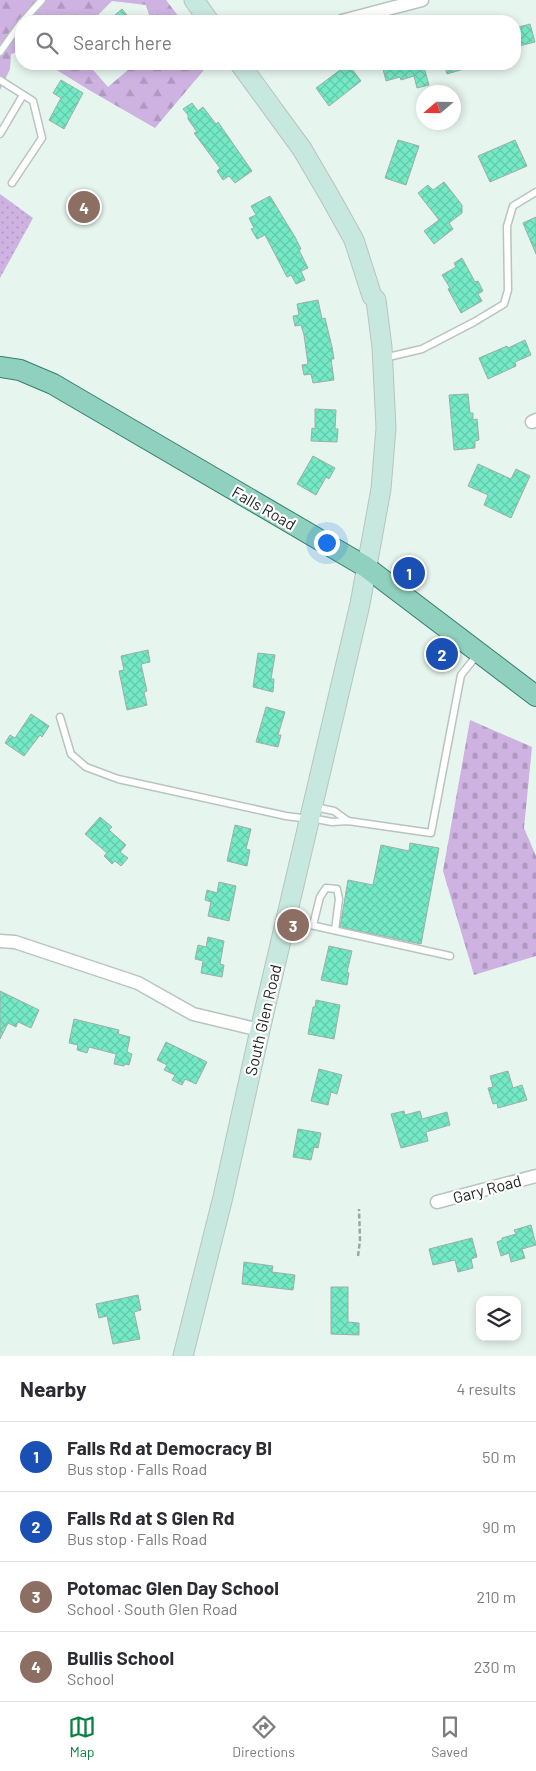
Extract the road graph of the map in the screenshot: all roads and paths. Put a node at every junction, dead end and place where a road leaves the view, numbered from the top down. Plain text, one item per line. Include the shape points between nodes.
1 (42, 0) edge
2 (194, 0) edge
3 (422, 0) edge
4 (28, 15) edge
5 (205, 15) edge
6 (365, 15) edge
7 (15, 32) edge
8 (0, 52) edge
9 (244, 70) edge
10 (0, 80) edge
11 (23, 95) junction
12 (0, 134) edge
13 (12, 183) dead end
14 (536, 192) edge
15 (382, 358) junction
16 (0, 367) edge
17 (366, 567) junction
18 (479, 653) junction
19 (536, 696) edge
20 (60, 717) dead end
21 (311, 814) junction
22 (348, 821) junction
23 (287, 920) junction
24 (312, 925) junction
25 (335, 930) junction
26 (0, 941) edge
27 (450, 956) dead end
28 (260, 1030) junction
29 (536, 1176) edge
30 (437, 1202) dead end
31 (359, 1209) dead end
32 (358, 1256) dead end
33 (183, 1356) edge

1 - 4 lane
2 - 5 main road
3 - 6 street
7 - 8 lane
9 - 15 main road, South Glen Road via 302,149 354,240 376,300
10 - 11 lane
11 - 12 lane
11 - 13 lane via 33,101 42,138
14 - 15 lane via 513,206 507,226 508,290 504,304 422,349
15 - 17 main road, South Glen Road via 386,428 381,489
16 - 17 main road, Falls Road via 20,370 53,384
17 - 18 main road, Falls Road
17 - 21 main road, South Glen Road
18 - 19 main road, Falls Road
18 - 22 lane via 461,675 431,833
20 - 21 lane via 71,754 86,767 118,780 286,816
21 - 22 lane via 332,822
21 - 22 lane via 334,811
21 - 23 main road, South Glen Road
23 - 24 lane
23 - 28 main road, South Glen Road
24 - 25 lane
24 - 25 lane via 320,897 326,888 336,889 339,899
25 - 27 lane
26 - 28 street via 16,942 138,983 194,1014
28 - 33 main road, South Glen Road
29 - 30 street, Gary Road
31 - 32 path

